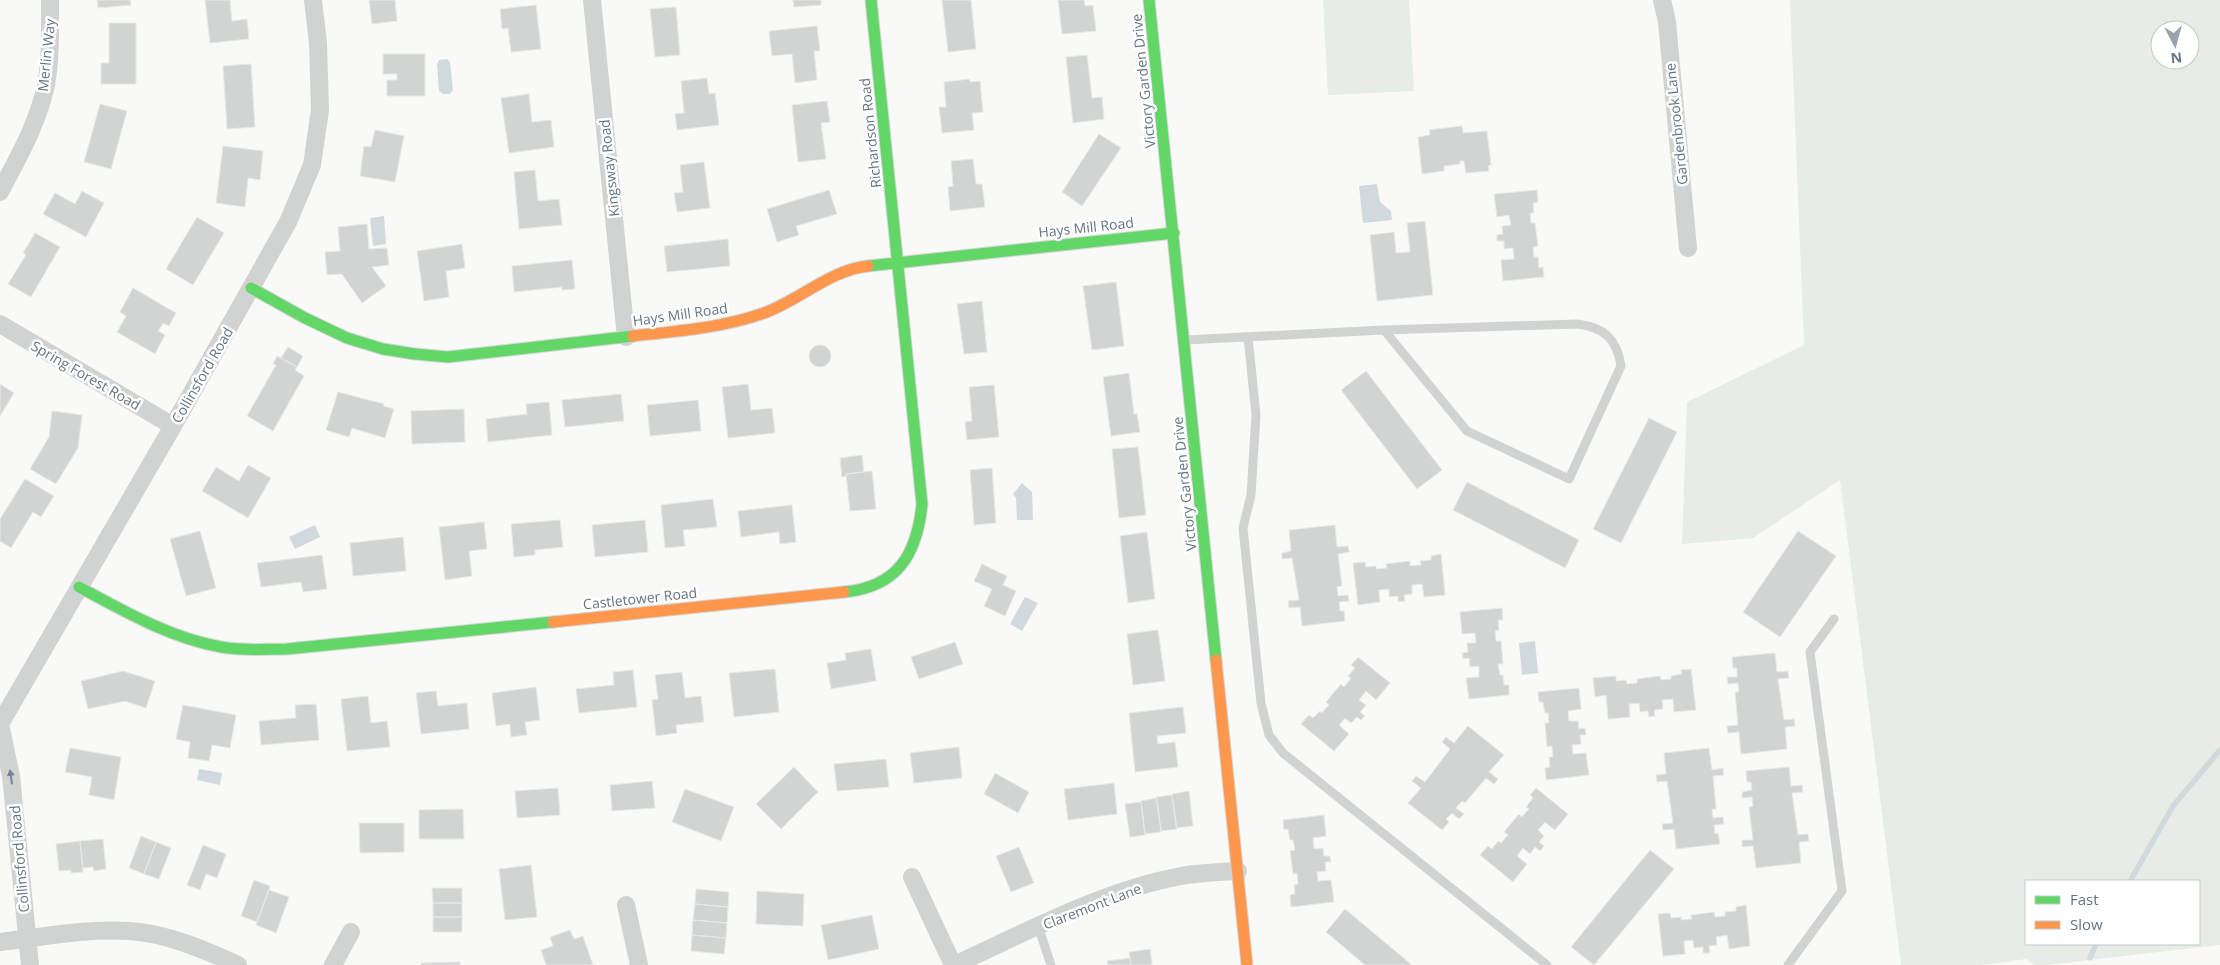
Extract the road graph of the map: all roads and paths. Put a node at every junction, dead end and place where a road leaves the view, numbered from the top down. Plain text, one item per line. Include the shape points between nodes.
1 (50, 0) edge
2 (313, 0) edge
3 (592, 0) edge
4 (871, 0) edge
5 (1149, 0) edge
6 (1662, 0) edge
7 (0, 192) edge
8 (1174, 233) junction
9 (1688, 248) dead end
10 (898, 262) junction
11 (251, 288) junction
12 (0, 324) edge
13 (1384, 330) junction
14 (626, 336) junction
15 (1248, 337) junction
16 (1184, 340) junction
17 (173, 426) junction
18 (79, 587) junction
19 (1834, 619) dead end
20 (0, 724) edge
21 (1238, 870) junction
22 (912, 877) dead end
23 (626, 905) dead end
24 (1038, 926) junction
25 (351, 932) dead end
26 (27, 938) junction
27 (0, 942) edge
28 (214, 960) edge
29 (30, 965) edge
30 (238, 965) edge
31 (333, 965) edge
32 (639, 965) edge
33 (954, 965) edge
34 (1051, 965) edge
35 (1247, 965) edge
36 (1547, 965) edge
37 (1788, 965) edge

1 - 7 street, Merlin Way via 46,85 30,133
2 - 11 street, Collinsford Road via 320,110 312,165 288,222
3 - 14 street, Kingsway Road
4 - 10 street, Richardson Road
5 - 8 street, Victory Garden Drive
6 - 9 street, Gardenbrook Lane via 1667,22
8 - 10 street, Hays Mill Road
8 - 16 street, Victory Garden Drive
10 - 14 street, Hays Mill Road via 851,268 766,312 716,327
10 - 18 street, Castletower Road via 922,504 919,534 907,560 887,579 856,591 287,649 244,650 200,643 160,630
11 - 14 street, Hays Mill Road via 335,333 415,355 448,356
11 - 17 street, Collinsford Road
12 - 17 street, Spring Forest Road
13 - 13 lane via 1594,326 1611,339 1619,353 1621,366 1569,480 1467,431
13 - 15 lane
15 - 16 lane
15 - 36 lane via 1256,415 1250,494 1243,528 1262,703 1269,735 1283,753
16 - 21 street, Victory Garden Drive
17 - 18 street, Collinsford Road
18 - 20 street, Collinsford Road
19 - 37 lane via 1810,652 1842,891
26 -> 20 street, Collinsford Road via 11,776
21 - 24 street, Claremont Lane via 1181,876 1120,893
21 - 35 street, Victory Garden Drive
22 - 33 street
23 - 32 street
24 - 33 street, Claremont Lane
24 - 34 lane
25 - 31 street
26 - 27 street
26 - 28 street via 92,931 130,931 158,936
26 - 29 street, Collinsford Road
28 - 30 street

